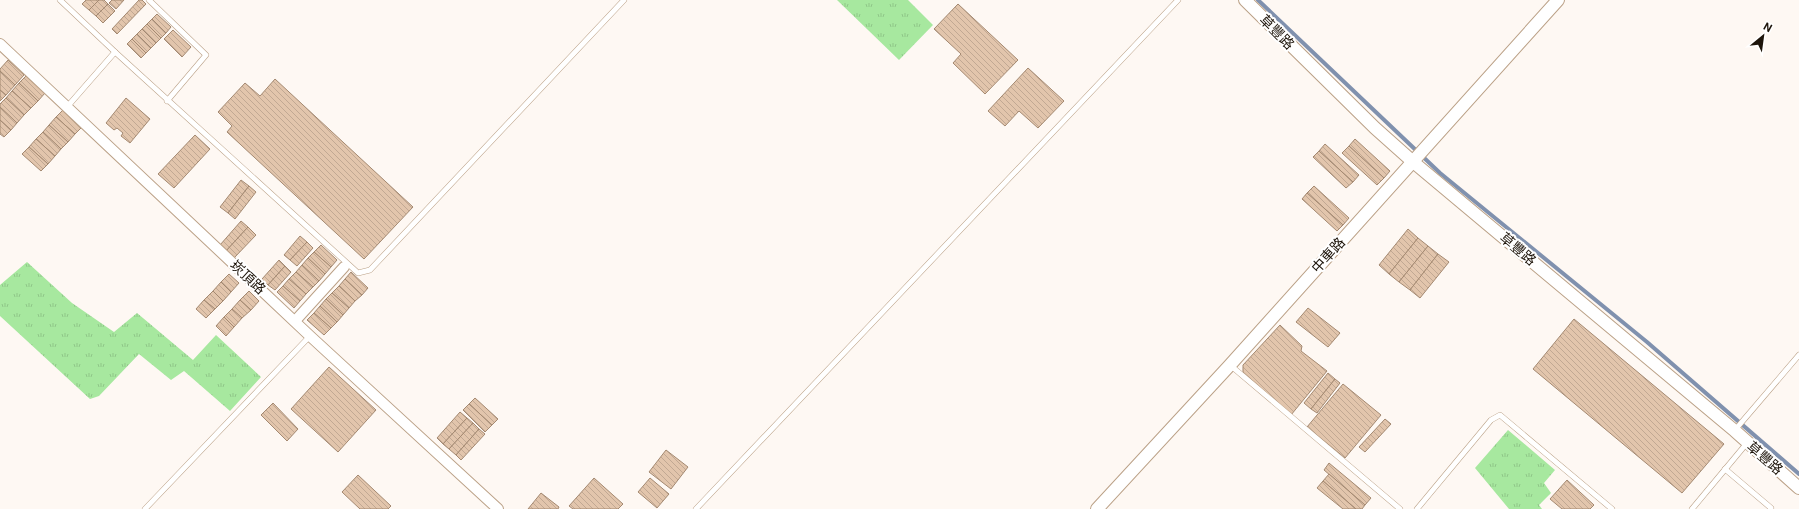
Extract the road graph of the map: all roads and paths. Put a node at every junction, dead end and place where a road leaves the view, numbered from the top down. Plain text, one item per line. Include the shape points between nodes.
1 (60, 0) edge
2 (149, 0) edge
3 (624, 0) edge
4 (1178, 0) edge
5 (1245, 0) edge
6 (1558, 0) edge
7 (0, 44) edge
8 (115, 52) junction
9 (167, 101) junction
10 (67, 107) junction
11 (1412, 161) junction
12 (344, 267) dead end
13 (295, 321) junction
14 (310, 336) junction
15 (1799, 355) edge
16 (1230, 366) junction
17 (1735, 431) junction
18 (1747, 443) junction
19 (1725, 469) junction
20 (1799, 488) edge
21 (1771, 508) dead end
22 (145, 509) edge
23 (498, 509) edge
24 (696, 509) edge
25 (1097, 509) edge
26 (1400, 509) edge
27 (1417, 509) edge
28 (1612, 509) edge
29 (1692, 509) edge

1 - 8 lane
2 - 9 lane via 206,55
3 - 9 lane via 370,270 358,273
4 - 24 lane
5 - 11 street, 草豐路
6 - 11 street, 中車路
7 - 10 street, 崁頂路
8 - 9 lane
8 - 10 lane
10 - 13 street, 崁頂路
11 - 16 street, 中車路
11 - 17 street, 草豐路
12 - 13 street
13 - 14 street, 崁頂路
14 - 22 lane
14 - 23 street, 崁頂路
15 - 17 lane
16 - 25 street, 中車路
16 - 26 lane
17 - 18 street, 草豐路
18 - 19 lane
18 - 20 street, 草豐路
19 - 21 lane
19 - 29 lane
27 - 28 lane via 1491,420 1500,415

